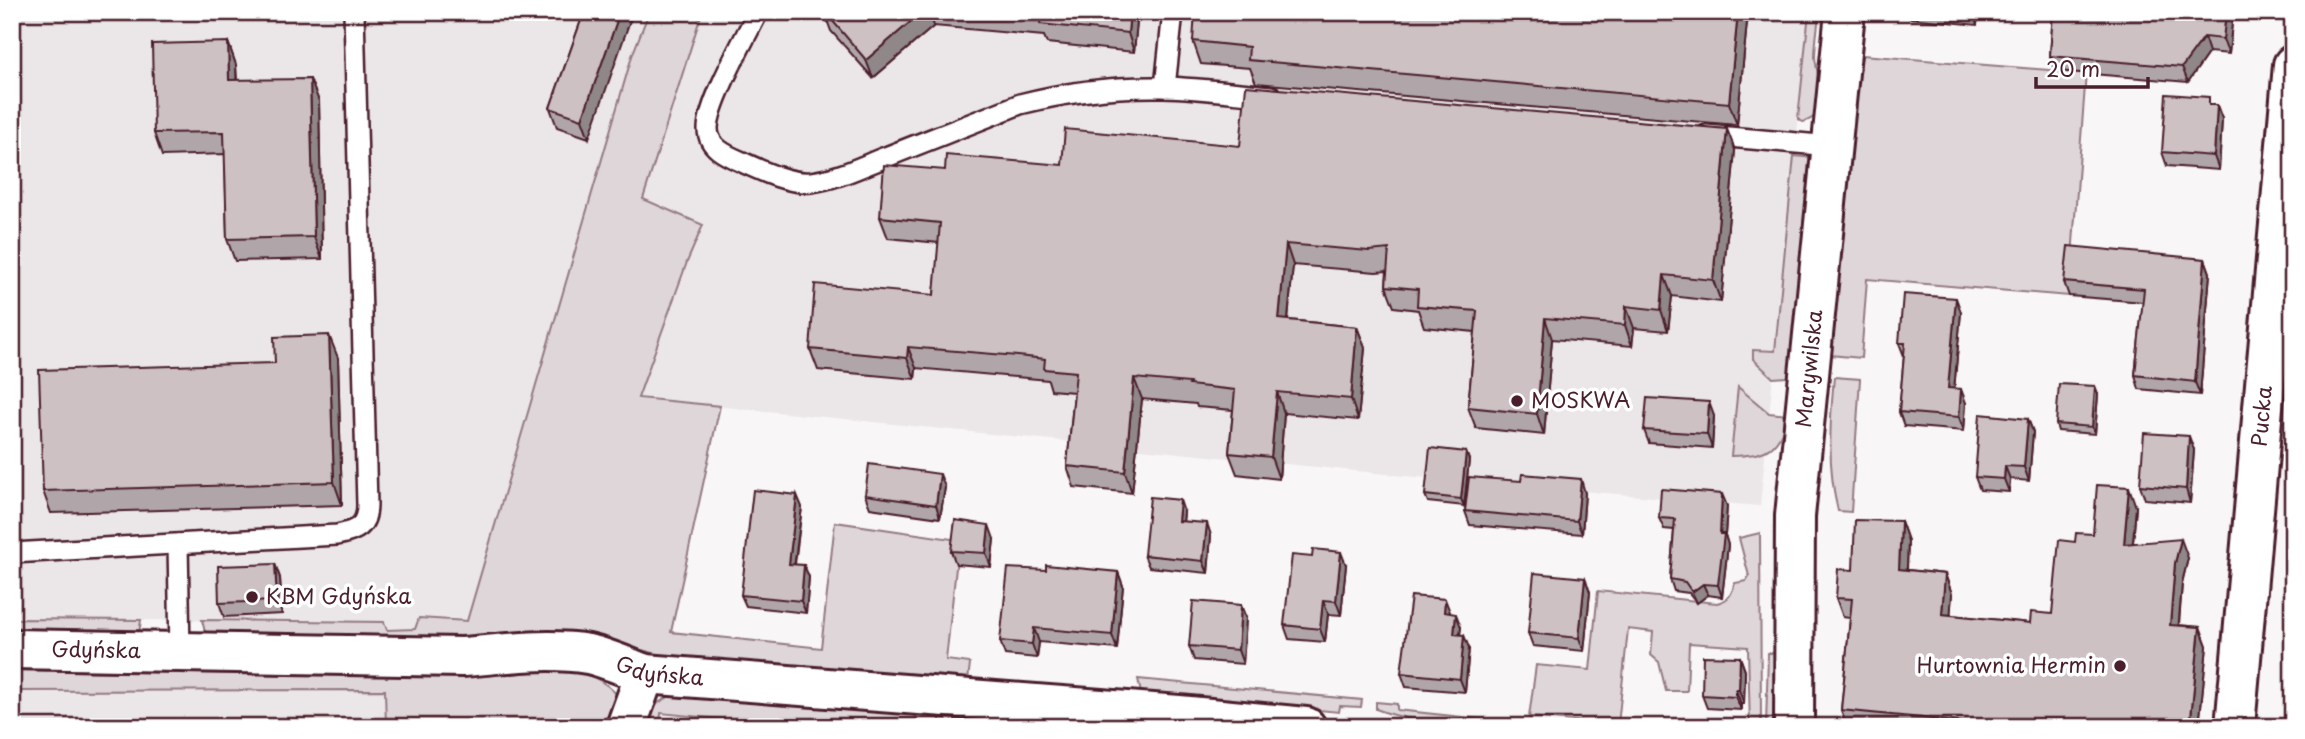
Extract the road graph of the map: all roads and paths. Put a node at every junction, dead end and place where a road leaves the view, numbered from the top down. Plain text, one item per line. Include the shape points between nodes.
1 (354, 12) edge
2 (758, 12) edge
3 (1174, 12) edge
4 (1845, 12) edge
5 (2293, 65) edge
6 (1165, 87) junction
7 (1289, 98) edge
8 (1688, 133) edge
9 (1831, 146) junction
10 (178, 544) junction
11 (12, 553) edge
12 (12, 649) edge
13 (180, 653) junction
14 (645, 674) junction
15 (1221, 723) edge
16 (626, 727) edge
17 (1306, 727) edge
18 (1794, 727) edge
19 (2235, 727) edge

1 - 10 lane via 367,515 355,531 337,535
2 - 6 lane via 715,102 708,133 727,155 796,180 808,182 841,174 1051,96
3 - 6 lane
4 - 9 street, Marywilska
5 - 19 street, Pucka
6 - 7 lane
8 - 9 lane
9 - 18 street, Marywilska via 1795,516
10 - 11 lane
10 - 13 lane
12 - 13 street, Gdyńska
13 - 14 street, Gdyńska via 462,657 557,652 587,654
14 - 15 street, Gdyńska
14 - 16 street
15 - 17 street, Gdyńska

